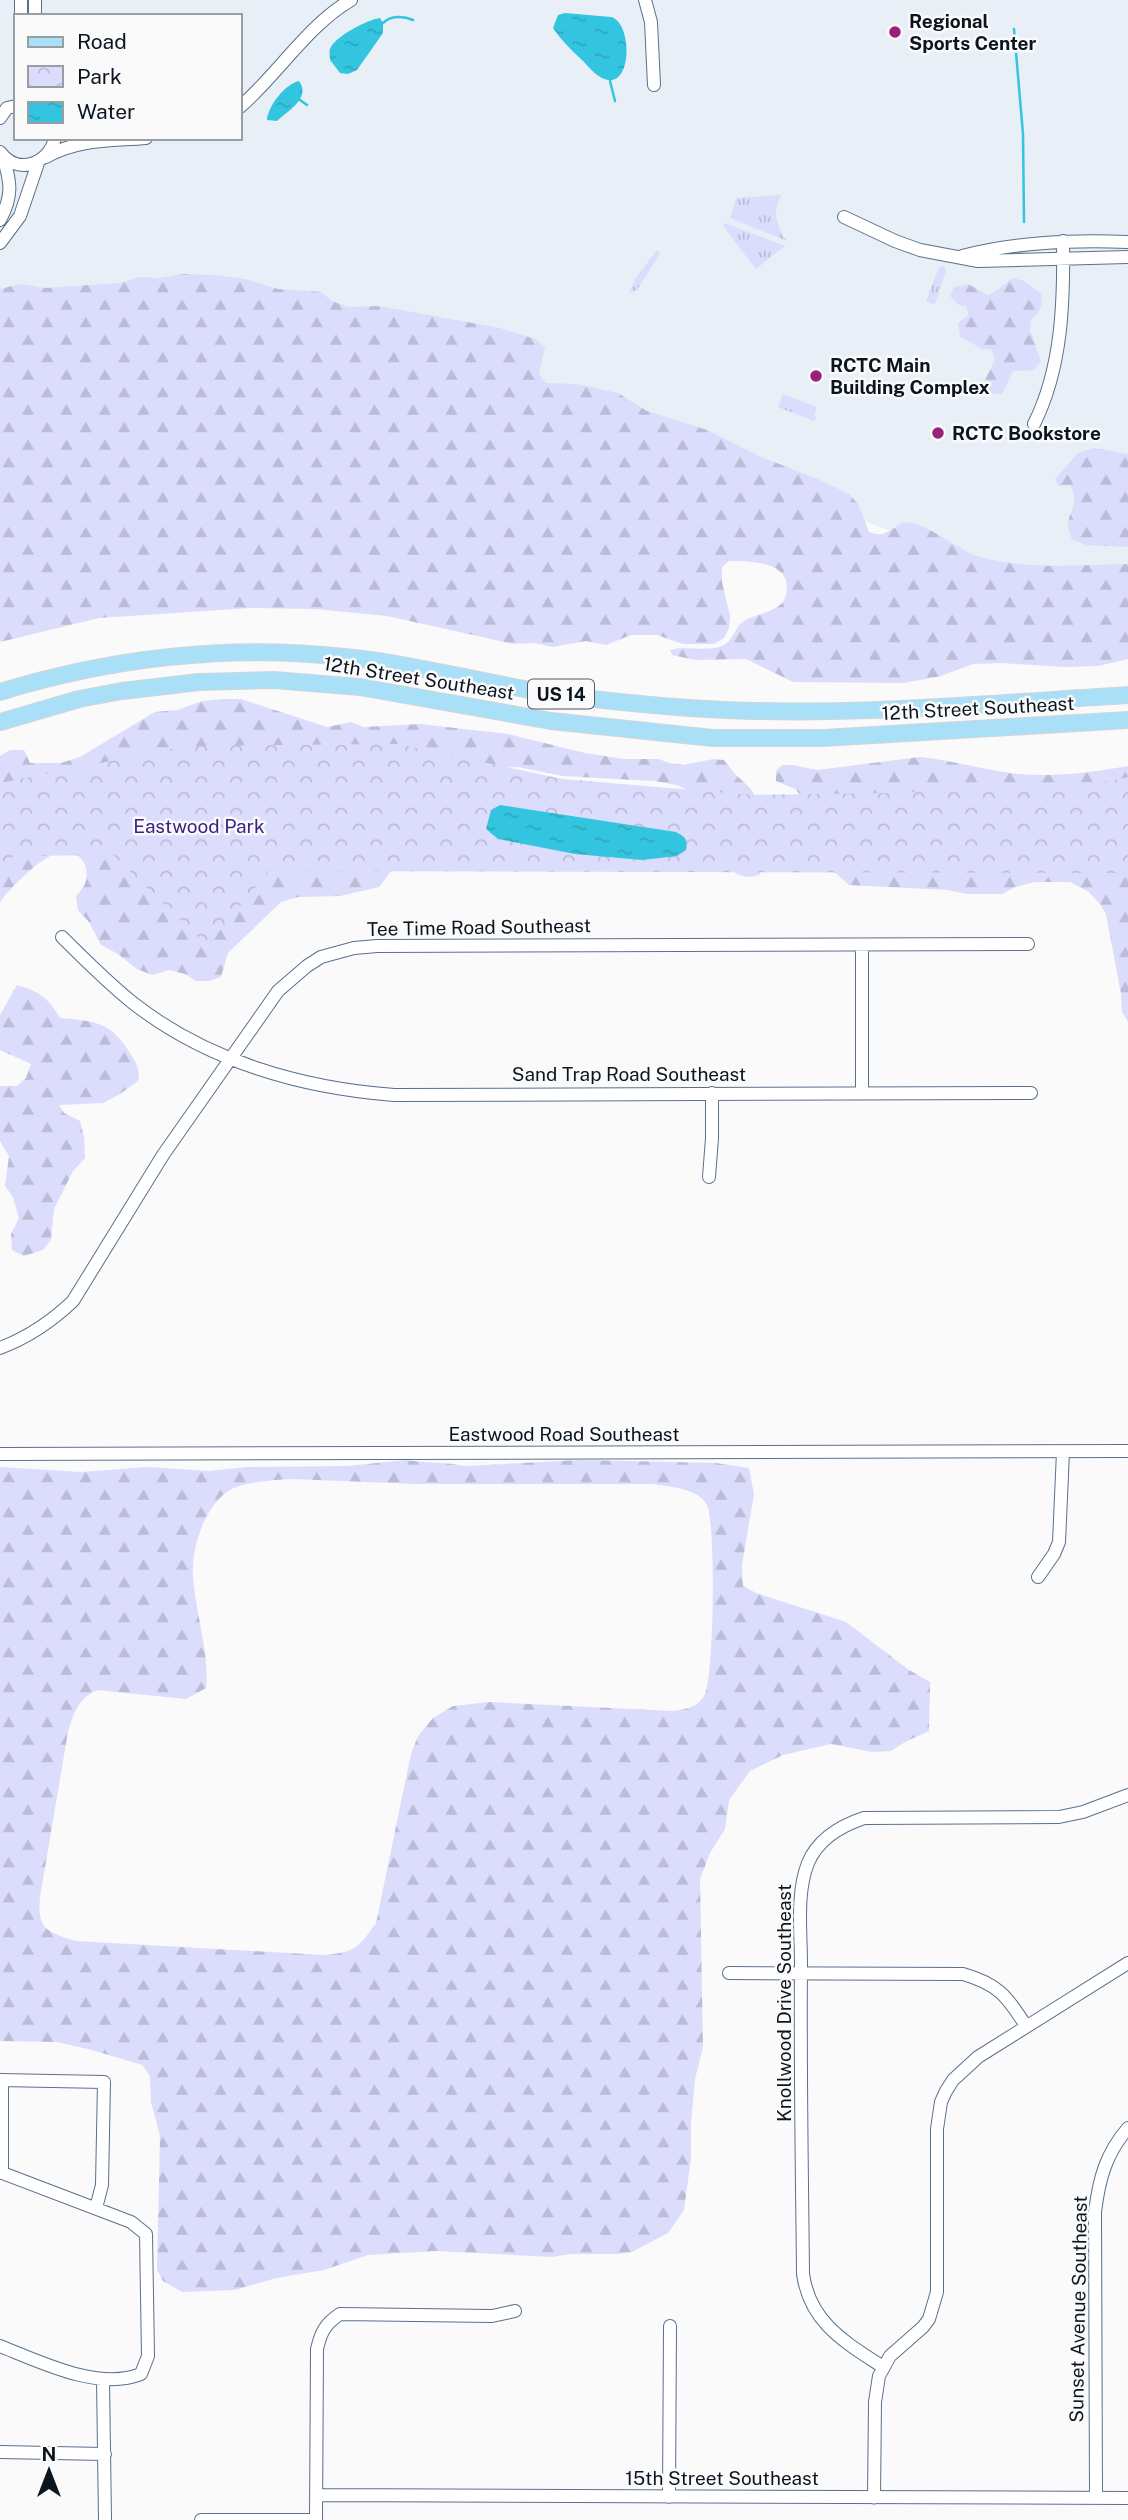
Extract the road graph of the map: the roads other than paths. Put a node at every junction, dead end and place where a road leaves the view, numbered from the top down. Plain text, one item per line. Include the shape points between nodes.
1 (351, 0) edge
2 (645, 0) edge
3 (654, 86) dead end
4 (242, 105) edge
5 (55, 140) edge
6 (123, 140) edge
7 (2, 155) edge
8 (42, 160) junction
9 (844, 217) dead end
10 (0, 220) edge
11 (1063, 241) junction
12 (1128, 242) edge
13 (0, 243) edge
14 (958, 257) junction
15 (1063, 257) junction
16 (1128, 257) edge
17 (1034, 424) dead end
18 (0, 692) edge
19 (1128, 695) edge
20 (1128, 720) edge
21 (0, 722) edge
22 (62, 937) dead end
23 (1028, 944) dead end
24 (862, 945) junction
25 (231, 1059) junction
26 (712, 1093) junction
27 (862, 1093) junction
28 (1031, 1093) dead end
29 (709, 1177) dead end
30 (0, 1348) edge
31 (1128, 1451) edge
32 (1063, 1452) junction
33 (0, 1454) edge
34 (1038, 1577) dead end
35 (1128, 1795) edge
36 (1128, 1963) edge
37 (729, 1973) dead end
38 (801, 1973) junction
39 (1026, 2026) junction
40 (1, 2080) edge
41 (1128, 2128) edge
42 (1, 2172) edge
43 (96, 2208) junction
44 (516, 2311) dead end
45 (670, 2326) dead end
46 (0, 2346) edge
47 (883, 2367) junction
48 (103, 2380) junction
49 (0, 2452) edge
50 (105, 2454) junction
51 (317, 2495) junction
52 (669, 2497) junction
53 (874, 2498) junction
54 (1096, 2498) junction
55 (1128, 2498) edge
56 (105, 2520) edge
57 (201, 2520) edge
58 (316, 2520) edge

1 - 4 street via 317,26
2 - 3 street via 651,22
5 - 8 street
6 - 8 street via 77,144
7 - 8 street via 20,166
7 - 10 street via 11,181
8 - 13 street via 20,216
9 - 14 street via 908,246
11 - 12 street
11 - 14 street
11 - 15 street
14 - 15 street via 991,262
15 - 16 street
15 - 17 street via 1057,355
18 - 19 main road, 12th Street Southeast / US 14 via 139,660 279,653 376,661 596,699 745,711 872,711
20 - 21 main road, 12th Street Southeast / US 14 via 823,738 713,738 575,724 360,687 274,680 122,691
22 - 25 street, Sand Trap Road Southeast via 135,1004
23 - 24 street, Tee Time Road Southeast
24 - 25 street, Tee Time Road Southeast via 354,948 321,957 292,978
24 - 27 street
25 - 26 street, Sand Trap Road Southeast via 305,1083 383,1094
25 - 30 street, Tee Time Road Southeast via 147,1178 73,1301 36,1332
26 - 27 street, Sand Trap Road Southeast
26 - 29 street
27 - 28 street, Sand Trap Road Southeast
31 - 32 street, Eastwood Road Southeast
32 - 33 street, Eastwood Road Southeast
32 - 34 street via 1059,1542
35 - 38 street, Knollwood Drive Southeast via 1059,1816 879,1817 837,1829 809,1860 804,1875
36 - 39 street
37 - 38 street
38 - 39 street via 963,1974 993,1985
38 - 47 street, Knollwood Drive Southeast via 806,2291 839,2338
39 - 47 street via 978,2057 953,2080 941,2102 934,2309 923,2327 900,2345
40 - 42 street
40 - 43 street via 104,2082 102,2185
41 - 54 street, Sunset Avenue Southeast via 1116,2141 1101,2174 1095,2211
42 - 43 street
43 - 48 street via 131,2222 146,2234 148,2356 141,2374
44 - 51 street via 492,2316 340,2314 328,2322 317,2349
45 - 52 street
46 - 48 street
47 - 53 street via 874,2402
48 - 50 street
49 - 50 street
50 - 56 street
51 - 52 street, 15th Street Southeast
51 - 58 street
52 - 53 street, 15th Street Southeast
53 - 54 street, 15th Street Southeast
54 - 55 street, 15th Street Southeast
57 - 58 street

